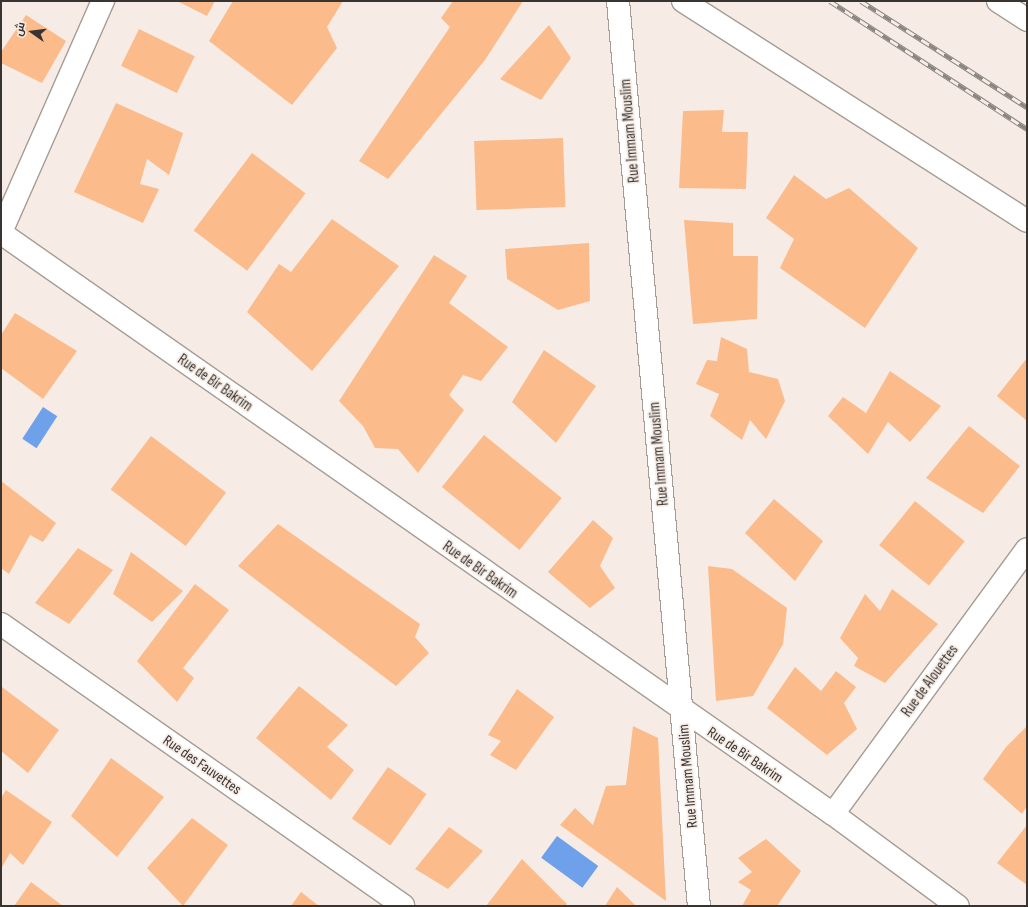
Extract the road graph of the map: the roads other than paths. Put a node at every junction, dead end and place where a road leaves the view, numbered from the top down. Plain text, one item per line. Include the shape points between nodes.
1 (103, 1) edge
2 (618, 1) edge
3 (683, 1) edge
4 (998, 1) edge
5 (1027, 20) edge
6 (1027, 221) edge
7 (1, 233) edge
8 (1027, 549) edge
9 (1, 624) edge
10 (682, 712) junction
11 (833, 814) junction
12 (402, 906) edge
13 (700, 906) edge
14 (958, 906) edge

1 - 7 street
2 - 10 street, Rue Immam Mouslim
3 - 6 street
4 - 5 street
7 - 10 street, Rue de Bir Bakrim
8 - 11 street, Rue de Alouettes
9 - 12 street, Rue des Fauvettes
10 - 11 street, Rue de Bir Bakrim
10 - 13 street, Rue Immam Mouslim
11 - 14 street, Rue de Bir Bakrim

